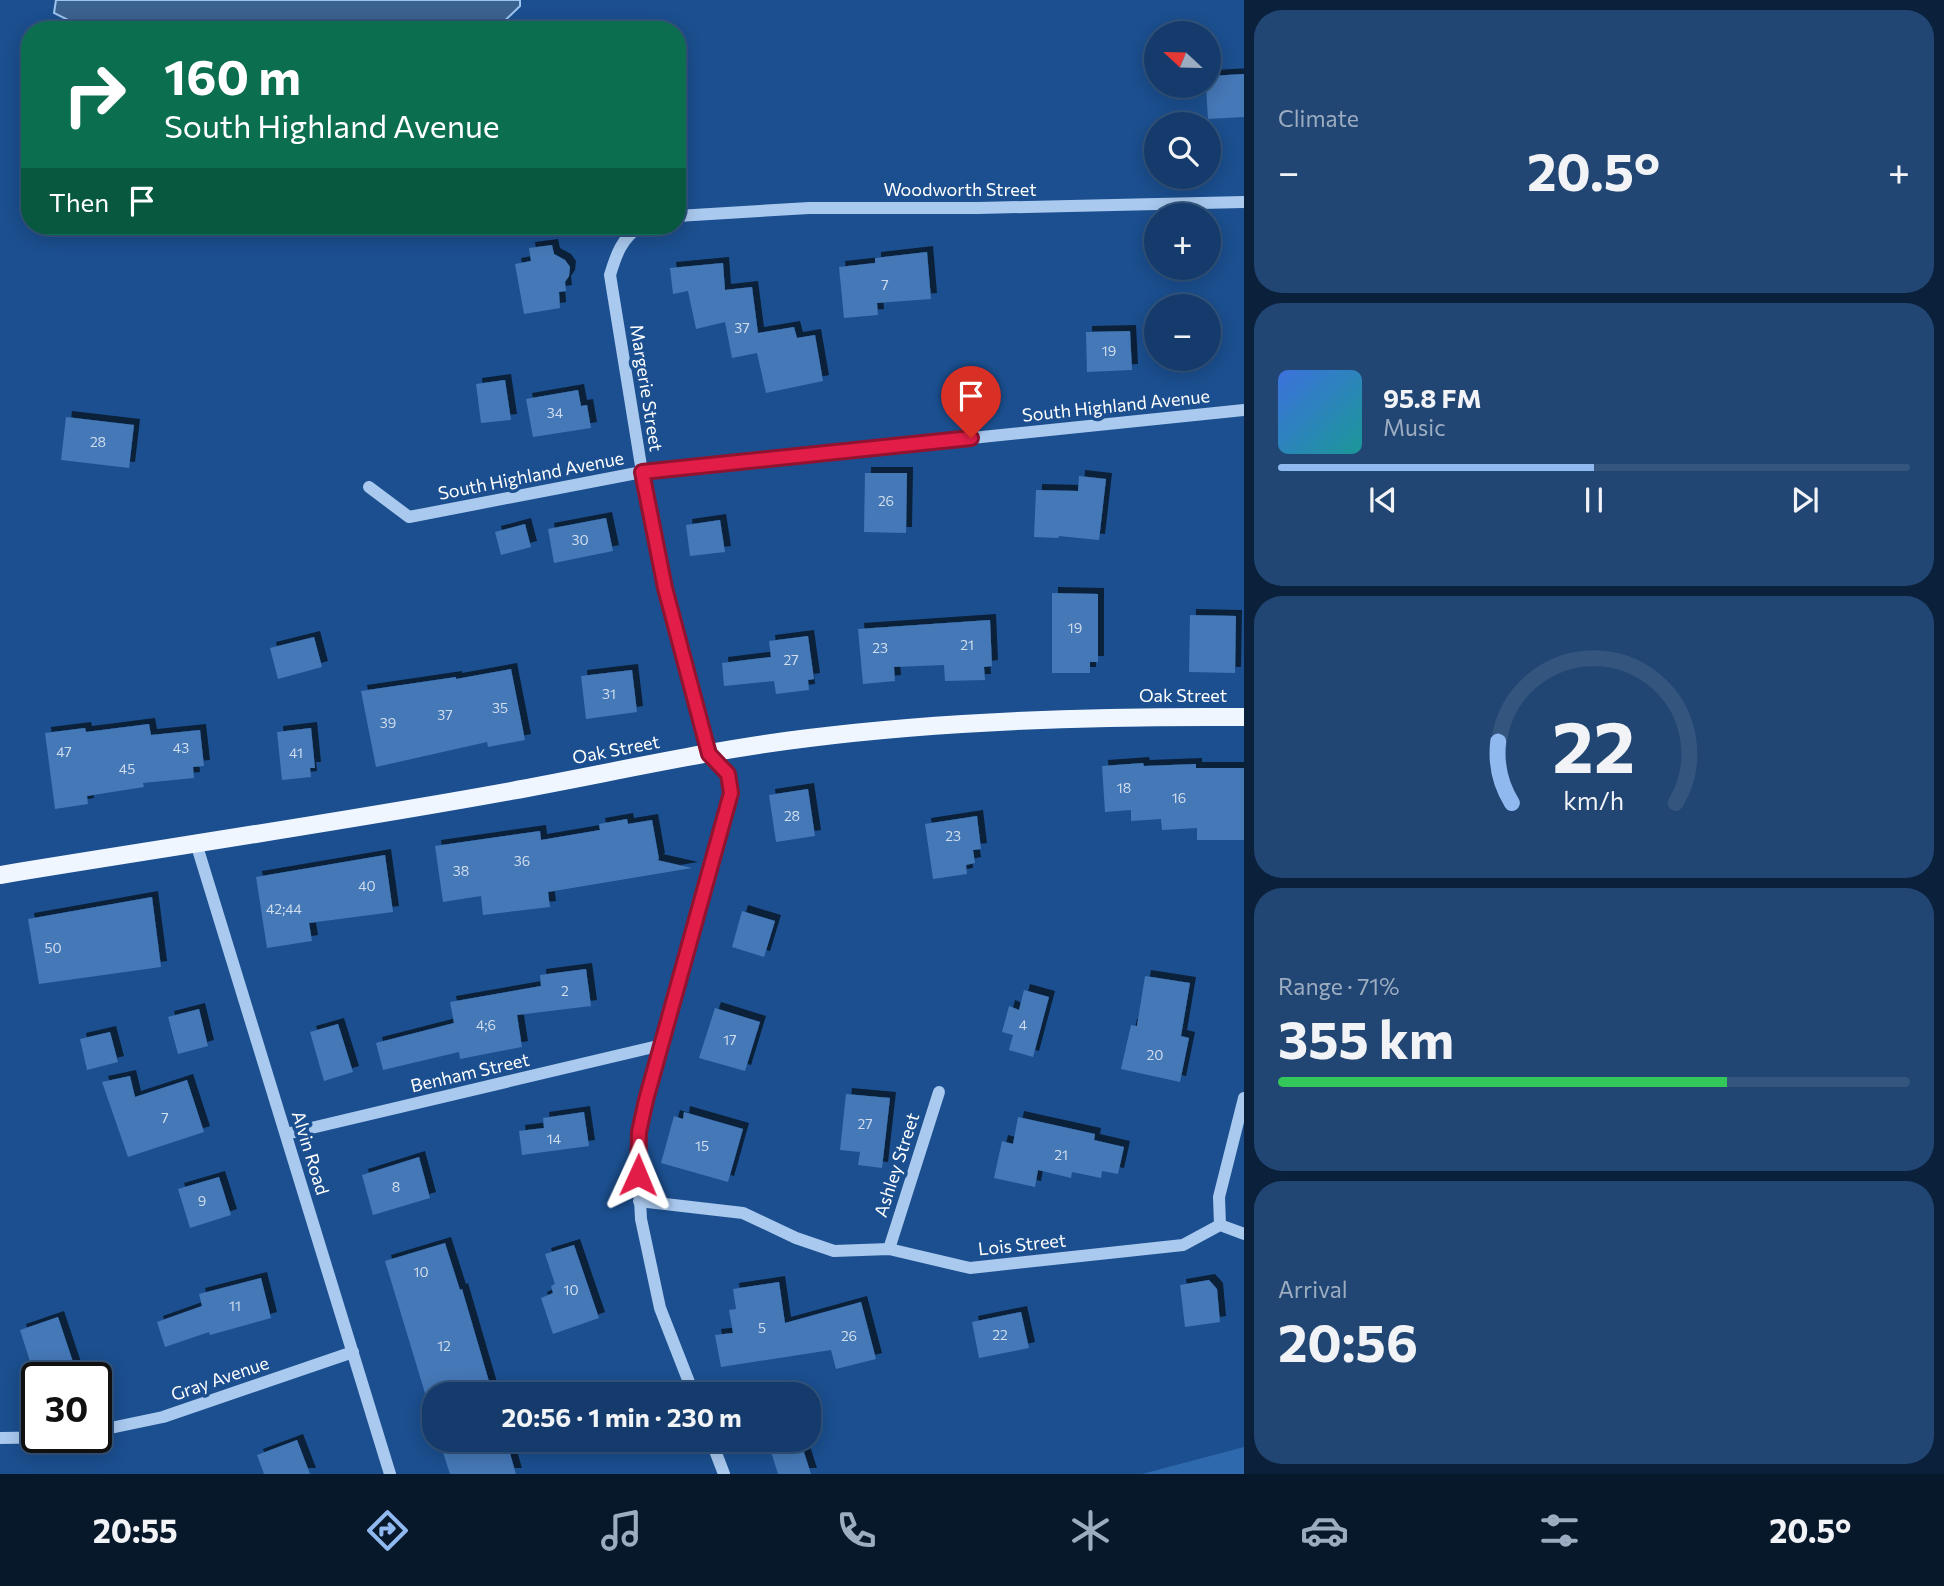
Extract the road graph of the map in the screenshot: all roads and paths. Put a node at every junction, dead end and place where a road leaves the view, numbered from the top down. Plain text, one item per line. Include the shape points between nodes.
1 (1244, 202) edge
2 (686, 215) edge
3 (630, 235) edge
4 (1244, 410) edge
5 (642, 472) junction
6 (369, 487) dead end
7 (1244, 717) edge
8 (709, 754) junction
9 (196, 843) junction
10 (0, 875) edge
11 (662, 1045) junction
12 (939, 1092) dead end
13 (1244, 1098) edge
14 (286, 1134) junction
15 (639, 1201) junction
16 (1220, 1226) junction
17 (1244, 1234) edge
18 (889, 1249) junction
19 (353, 1352) junction
20 (689, 1382) edge
21 (112, 1428) edge
22 (0, 1438) edge
23 (21, 1438) edge
24 (716, 1452) edge
25 (390, 1474) edge
26 (724, 1474) edge

1 - 2 street, Woodworth Street via 809,208
3 - 5 street, Margerie Street via 618,249 610,275
4 - 5 street, South Highland Avenue
5 - 6 street, South Highland Avenue via 409,517
5 - 8 street, Margerie Street via 665,588
7 - 8 main road, Oak Street via 996,722 808,738
8 - 9 main road, Oak Street
8 - 11 street, Margerie Street via 728,774 731,793
9 - 10 main road, Oak Street
9 - 14 street, Alvin Road
11 - 14 street, Benham Street
11 - 15 street, Margerie Street via 639,1132
12 - 18 street, Ashley Street
13 - 16 street via 1219,1196
14 - 19 street, Alvin Road
15 - 18 street, Lois Street via 743,1213 834,1251
15 - 20 street, Margerie Street via 660,1308
16 - 17 street
16 - 18 street, Lois Street via 1184,1245 970,1268
19 - 21 street, Gray Avenue via 163,1417
19 - 25 street, Alvin Road
22 - 23 street
24 - 26 street

